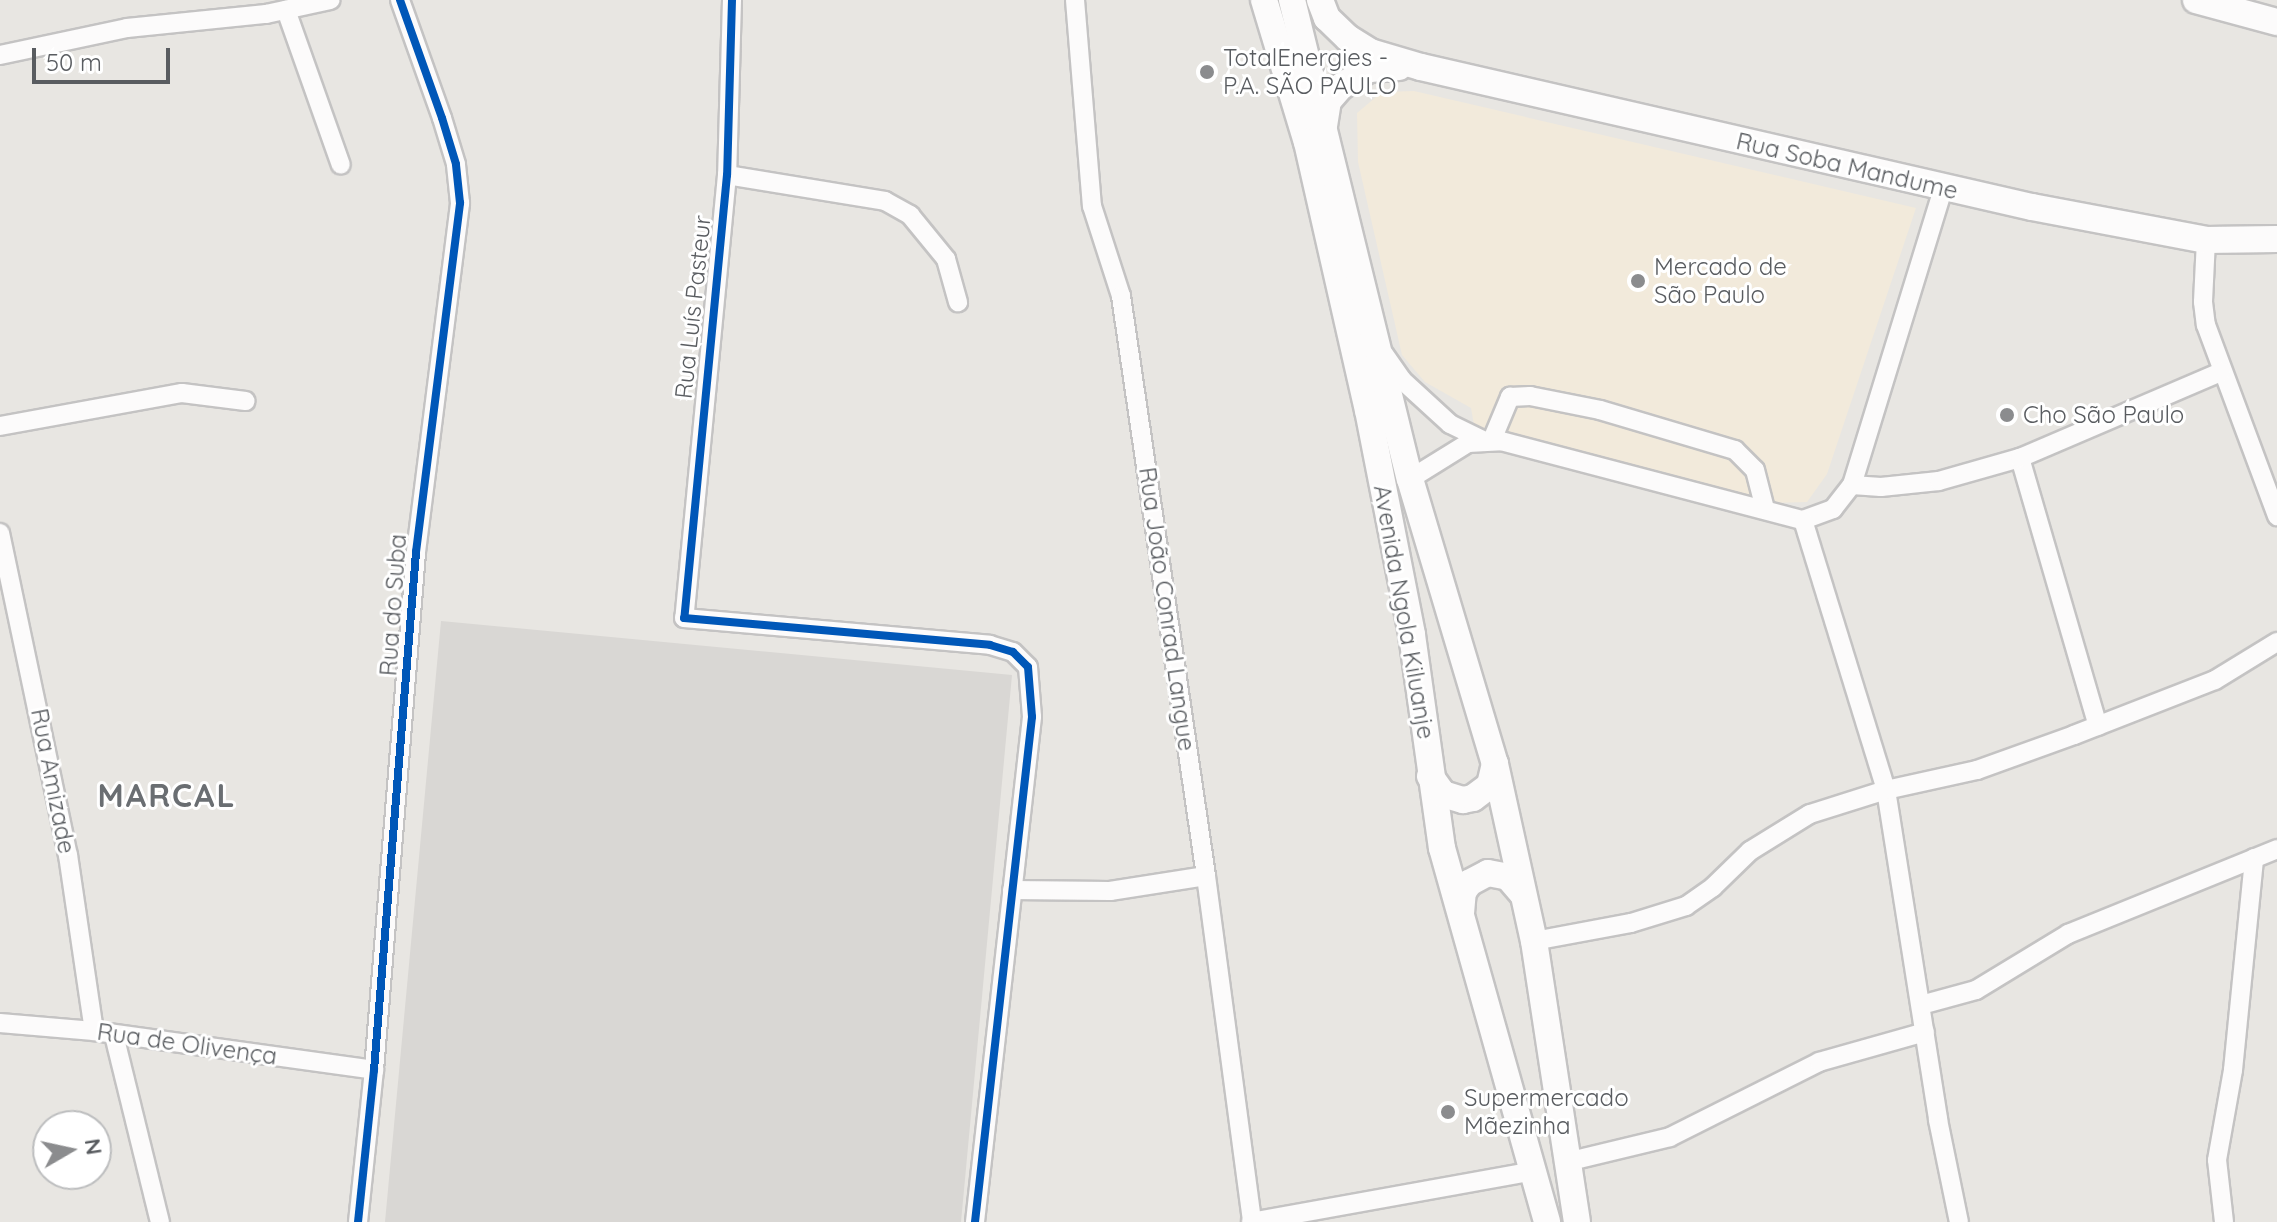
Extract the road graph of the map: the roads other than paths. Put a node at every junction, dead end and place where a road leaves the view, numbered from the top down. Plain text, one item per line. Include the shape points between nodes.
1 (330, 0) edge
2 (400, 0) edge
3 (732, 0) edge
4 (1075, 0) edge
5 (1264, 0) edge
6 (1292, 0) edge
7 (1320, 0) edge
8 (2196, 0) edge
9 (2228, 4) edge
10 (263, 7) edge
11 (286, 10) junction
12 (2277, 22) edge
13 (0, 55) edge
14 (1421, 67) junction
15 (1324, 126) dead end
16 (341, 165) dead end
17 (727, 175) junction
18 (1943, 189) junction
19 (2277, 239) edge
20 (2206, 240) junction
21 (2242, 240) junction
22 (2277, 252) edge
23 (958, 302) dead end
24 (1371, 330) junction
25 (2221, 372) junction
26 (245, 401) dead end
27 (0, 426) edge
28 (1488, 440) junction
29 (2020, 458) junction
30 (1410, 479) junction
31 (1852, 485) junction
32 (1765, 509) junction
33 (2277, 516) edge
34 (1803, 520) junction
35 (0, 533) edge
36 (2277, 642) edge
37 (2098, 726) junction
38 (1495, 764) junction
39 (1430, 776) junction
40 (1886, 790) junction
41 (2277, 849) edge
42 (2254, 858) junction
43 (1206, 876) junction
44 (1012, 890) junction
45 (1522, 893) junction
46 (1461, 913) junction
47 (1534, 941) junction
48 (1921, 1005) junction
49 (0, 1023) edge
50 (94, 1031) junction
51 (1925, 1032) junction
52 (114, 1035) junction
53 (374, 1070) junction
54 (1567, 1162) junction
55 (1534, 1171) junction
56 (160, 1222) edge
57 (358, 1222) edge
58 (975, 1222) edge
59 (1252, 1222) edge
60 (1547, 1222) edge
61 (1577, 1222) edge
62 (1959, 1222) edge
63 (2224, 1222) edge

1 - 11 street
2 - 53 street, Rua do Suba via 456,164 460,203 416,552
3 - 17 street, Rua Luís Pasteur
4 - 43 street, Rua João Conrad Langue via 1092,206 1121,296
5 - 39 main road, Avenida Ngola Kiluanje via 1307,142 1368,410 1412,635
6 - 24 main road, Avenida Ngola Kiluanje
7 - 14 main road via 1327,18 1348,38 1370,52
8 - 9 main road
9 - 12 main road
10 - 11 street
10 - 13 street
11 - 16 street
14 - 15 main road via 1386,67 1354,76 1328,101
14 - 18 main road, Rua Soba Mandume
17 - 23 street via 885,201 910,215 946,259
17 - 44 street, Rua Luís Pasteur via 684,618 957,641 1013,652 1028,667 1032,717
18 - 20 main road, Rua Soba Mandume
18 - 31 street
19 - 21 main road, Rua Soba Mandume
20 - 21 main road, Rua Soba Mandume
20 - 25 street via 2203,302
21 - 22 main road
24 - 28 street via 1388,362 1419,397 1450,424
24 - 30 main road, Avenida Ngola Kiluanje
25 - 29 street
25 - 33 street
26 - 27 street via 182,393
28 - 30 street via 1454,449
28 - 32 street
28 - 32 street via 1510,397 1600,410 1735,450 1755,470
29 - 31 street via 1939,481
29 - 37 street
30 - 38 main road, Avenida Ngola Kiluanje
31 - 34 street via 1833,509
32 - 34 street
34 - 40 street
35 - 50 street, Rua Amizade via 68,855
36 - 37 street via 2215,680
37 - 40 street via 1977,770
38 - 39 main road via 1490,785 1473,798 1443,794
38 - 45 main road, Avenida Ngola Kiluanje
39 - 46 main road, Avenida Ngola Kiluanje via 1442,848
40 - 47 street via 1783,828 1686,906 1631,923
40 - 48 street
41 - 42 street
42 - 48 street via 2068,934 1976,990
42 - 63 street via 2233,1070 2217,1160
43 - 44 street via 1110,891
43 - 59 street, Rua João Conrad Langue
44 - 58 street
45 - 46 main road via 1508,877 1488,873 1469,883
45 - 47 main road, Avenida Ngola Kiluanje
46 - 55 main road, Avenida Ngola Kiluanje
47 - 54 main road, Avenida Ngola Kiluanje
48 - 51 street
49 - 50 street, Rua de Olivença
50 - 52 street, Rua de Olivença
51 - 54 street via 1819,1062 1670,1137
51 - 62 street
52 - 53 street, Rua de Olivença
52 - 56 street
53 - 57 street, Rua do Suba
54 - 61 main road, Avenida Ngola Kiluanje
55 - 59 street
55 - 60 main road, Avenida Ngola Kiluanje

